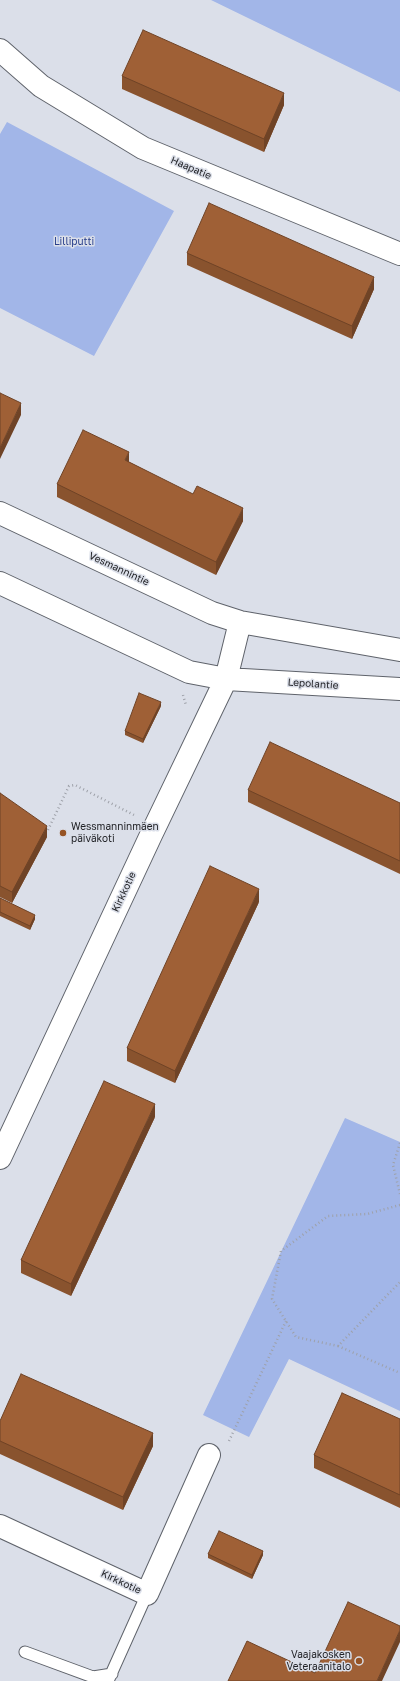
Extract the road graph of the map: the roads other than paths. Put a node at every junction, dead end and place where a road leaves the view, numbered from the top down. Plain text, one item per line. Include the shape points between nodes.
1 (0, 50) edge
2 (400, 254) edge
3 (0, 513) edge
4 (0, 583) edge
5 (240, 622) junction
6 (400, 650) edge
7 (226, 679) junction
8 (400, 690) edge
9 (0, 1158) edge
10 (209, 1455) dead end
11 (0, 1526) edge
12 (147, 1594) junction
13 (25, 1652) dead end
14 (112, 1679) edge

1 - 2 street, Haapatie via 41,86 143,148
3 - 5 street, Vesmannintie via 212,613
4 - 7 street via 189,672
5 - 6 street
5 - 7 street, Kirkkotie
7 - 8 street, Lepolantie
7 - 9 street, Kirkkotie via 150,835
10 - 12 street, Kirkkotie
11 - 12 street, Kirkkotie
12 - 14 lane
13 - 14 lane via 93,1677

